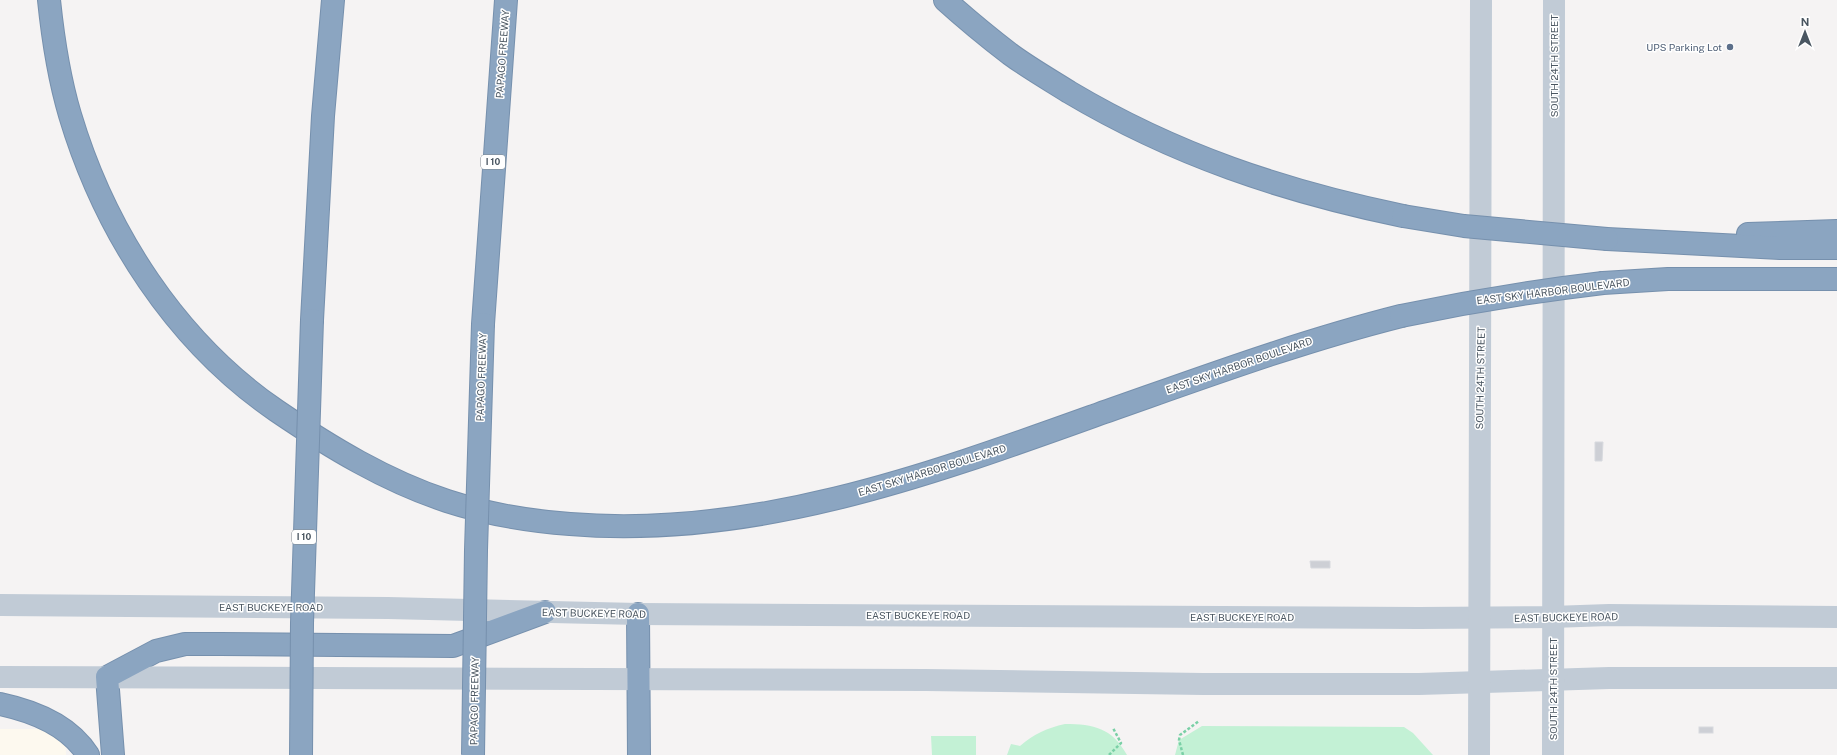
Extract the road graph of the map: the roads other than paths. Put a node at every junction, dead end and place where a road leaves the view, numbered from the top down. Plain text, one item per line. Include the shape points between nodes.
1 (49, 0) edge
2 (333, 0) edge
3 (506, 0) edge
4 (945, 0) edge
5 (1481, 0) edge
6 (1554, 0) edge
7 (1837, 231) edge
8 (1607, 239) junction
9 (1837, 248) edge
10 (1837, 279) edge
11 (0, 605) edge
12 (545, 612) junction
13 (638, 614) junction
14 (1552, 617) junction
15 (1837, 617) edge
16 (1478, 618) junction
17 (0, 677) edge
18 (107, 677) junction
19 (1837, 678) edge
20 (639, 679) junction
21 (1552, 680) junction
22 (1479, 682) junction
23 (0, 704) edge
24 (88, 755) edge
25 (113, 755) edge
26 (300, 755) edge
27 (473, 755) edge
28 (639, 755) edge
29 (1478, 755) edge
30 (1553, 755) edge

1 - 10 highway, EAST SKY HARBOR BOULEVARD, bridge via 58,66 69,111 99,195 120,237 178,319 212,357 254,395 353,459 398,482 447,501 500,515 553,523 659,527 766,514 880,488 945,468 1280,350 1401,316 1513,294 1603,283 1668,279
2 - 26 highway, I 10, bridge via 323,116 312,320
3 - 27 highway, PAPAGO FREEWAY / I 10, bridge via 483,324
4 - 8 highway, bridge via 1011,55 1105,114 1197,157 1307,194 1403,216 1464,226
5 - 16 main road, SOUTH 24TH STREET
6 - 14 main road, SOUTH 24TH STREET
7 - 8 highway
8 - 9 highway via 1780,248
11 - 12 main road, EAST BUCKEYE ROAD
12 - 13 main road, EAST BUCKEYE ROAD
12 - 18 highway via 453,646 185,644 156,651
13 - 16 main road, EAST BUCKEYE ROAD
13 - 20 highway
14 - 15 main road, EAST BUCKEYE ROAD
14 - 16 main road, EAST BUCKEYE ROAD
14 - 21 main road, SOUTH 24TH STREET
16 - 22 main road, SOUTH 24TH STREET
17 - 18 main road
18 - 20 main road
18 - 25 highway
19 - 21 main road
20 - 22 main road via 1203,684
20 - 28 highway
21 - 22 main road
21 - 30 main road, SOUTH 24TH STREET
22 - 29 main road, SOUTH 24TH STREET
23 - 24 highway via 22,708 65,729

